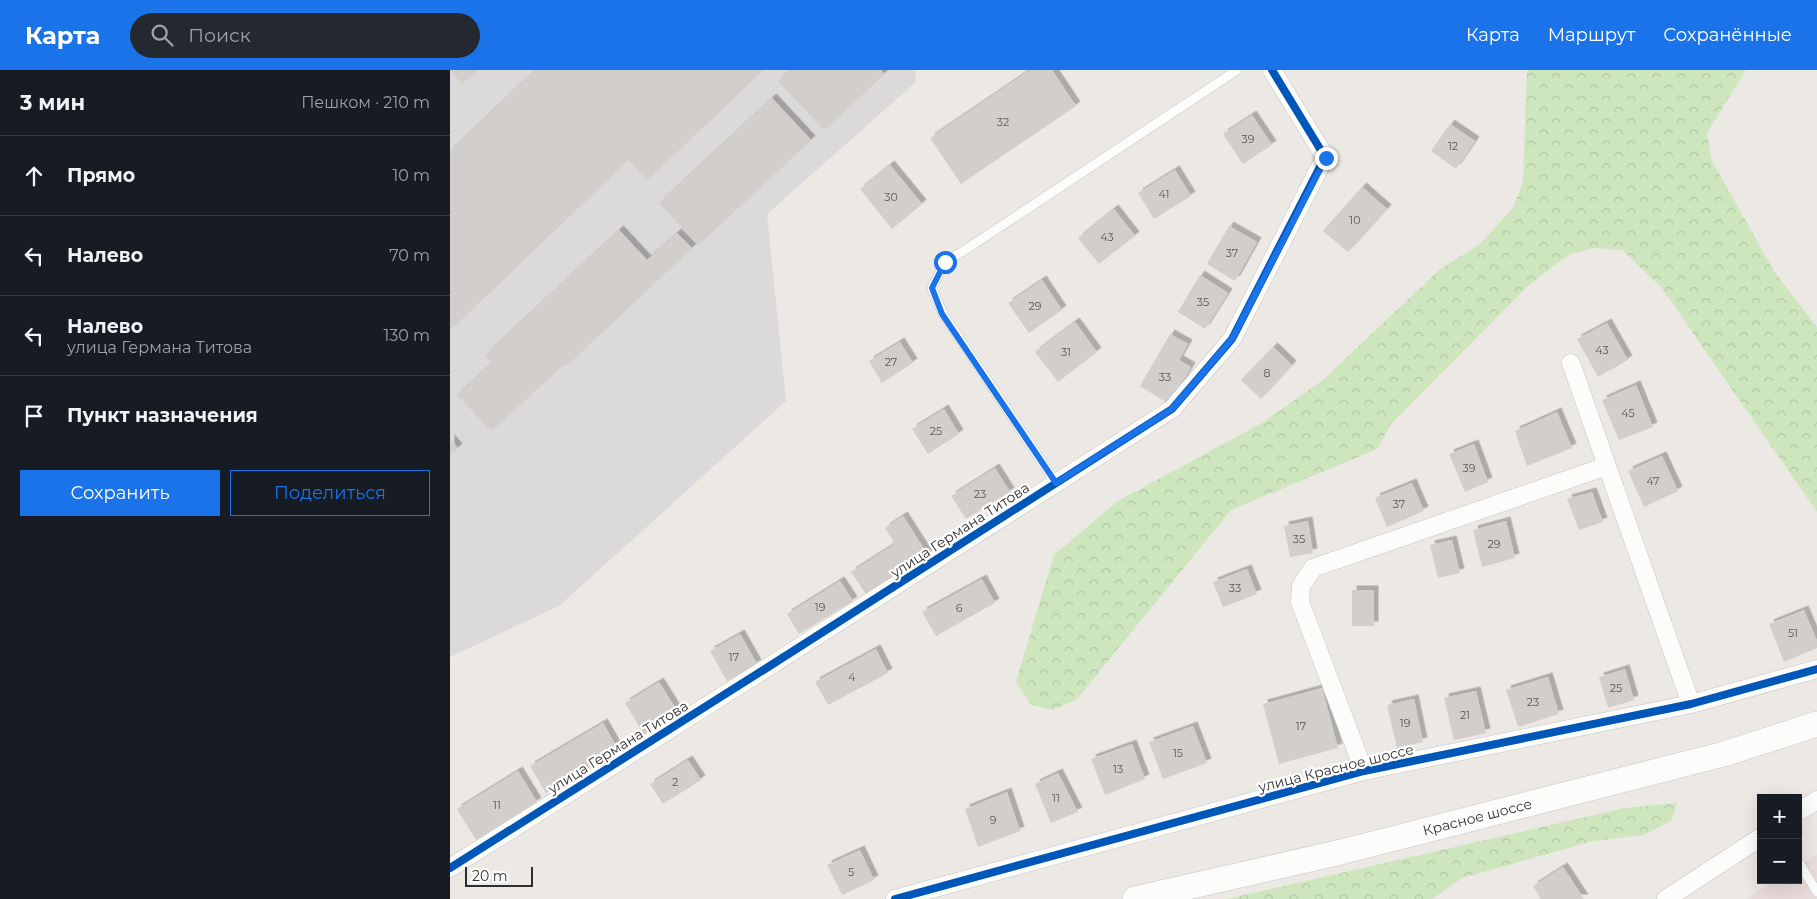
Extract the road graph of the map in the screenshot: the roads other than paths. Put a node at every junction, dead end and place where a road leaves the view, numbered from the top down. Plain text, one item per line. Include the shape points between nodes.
1 (1237, 70) edge
2 (1272, 70) edge
3 (1571, 363) dead end
4 (1608, 466) junction
5 (1056, 483) junction
6 (1817, 669) edge
7 (1691, 704) junction
8 (1817, 724) edge
9 (1364, 771) junction
10 (1817, 800) edge
11 (1802, 809) edge
12 (1757, 839) edge
13 (1802, 867) edge
14 (450, 868) edge
15 (1817, 892) edge
16 (895, 899) edge
17 (1135, 899) edge
18 (1666, 899) edge

1 - 5 lane via 945,262 932,288 942,314
2 - 5 street, улица Германа Титова via 1326,158 1284,240 1232,339 1172,409
3 - 4 street
4 - 7 street
4 - 9 street, улица Красное шоссе via 1313,568 1301,586 1300,602
5 - 14 street, улица Германа Титова
6 - 7 street, улица Красное шоссе
7 - 9 street, улица Красное шоссе
8 - 17 main road, Красное шоссе via 1686,764 1341,852
9 - 16 street, улица Красное шоссе
10 - 11 street
12 - 18 street
13 - 15 lane

